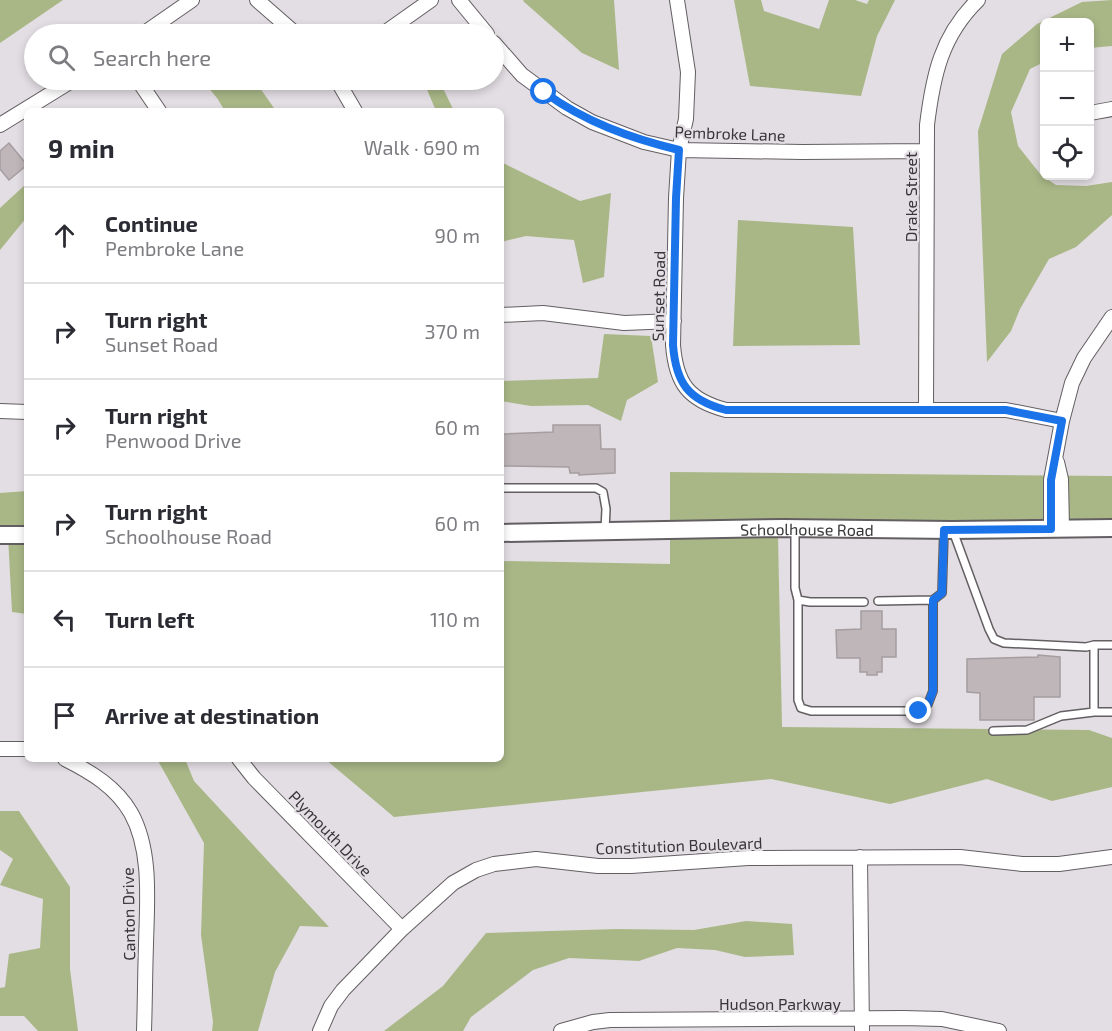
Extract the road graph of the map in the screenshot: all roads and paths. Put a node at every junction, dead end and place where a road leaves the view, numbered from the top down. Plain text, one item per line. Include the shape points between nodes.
1 (192, 0) edge
2 (257, 0) edge
3 (431, 0) edge
4 (459, 0) edge
5 (677, 0) edge
6 (978, 0) edge
7 (157, 24) edge
8 (285, 24) edge
9 (397, 24) edge
10 (479, 24) edge
11 (504, 54) edge
12 (57, 90) edge
13 (145, 90) edge
14 (343, 90) edge
15 (28, 108) edge
16 (157, 108) edge
17 (353, 108) edge
18 (1112, 109) edge
19 (24, 110) edge
20 (1094, 112) edge
21 (0, 125) edge
22 (679, 150) junction
23 (927, 151) junction
24 (504, 315) edge
25 (1112, 317) edge
26 (674, 321) junction
27 (926, 408) junction
28 (0, 411) edge
29 (24, 412) edge
30 (1062, 421) junction
31 (504, 488) edge
32 (795, 528) junction
33 (1112, 528) edge
34 (1056, 529) junction
35 (948, 530) junction
36 (605, 532) junction
37 (504, 533) edge
38 (0, 535) edge
39 (24, 535) edge
40 (798, 600) junction
41 (933, 600) junction
42 (878, 601) dead end
43 (864, 602) dead end
44 (1094, 645) junction
45 (1112, 645) edge
46 (1094, 712) junction
47 (1112, 712) edge
48 (993, 731) dead end
49 (0, 748) edge
50 (24, 749) edge
51 (71, 762) edge
52 (241, 762) edge
53 (860, 857) junction
54 (1112, 857) edge
55 (402, 929) junction
56 (672, 1025) edge
57 (862, 1025) edge
58 (144, 1031) edge
59 (320, 1031) edge
60 (561, 1031) edge
61 (999, 1031) edge

1 - 7 street
2 - 8 street
3 - 9 street
4 - 10 street
5 - 22 street, Sunset Road via 688,72 686,119
6 - 23 street, Drake Street via 944,47 936,68
11 - 22 street, Pembroke Lane via 522,75 592,122 644,142
12 - 15 street
13 - 16 street
14 - 17 street
18 - 20 street
19 - 21 street
22 - 23 street, Pembroke Lane
22 - 26 street, Sunset Road
23 - 27 street, Drake Street
24 - 26 street via 543,313 624,323
25 - 30 street via 1084,358 1072,383
26 - 27 street, Sunset Road via 675,366 680,380 690,393 713,406 726,410
27 - 30 street, Sunset Road via 1006,410
28 - 29 street
30 - 34 street via 1051,480
31 - 36 lane via 596,488 603,492
32 - 35 street, Schoolhouse Road
32 - 36 street, Schoolhouse Road
32 - 40 lane
33 - 34 street, Schoolhouse Road
34 - 35 street, Schoolhouse Road
35 - 41 lane via 942,593
35 - 44 lane via 994,639 1004,643
36 - 37 street, Schoolhouse Road
38 - 39 street
40 - 41 lane via 798,700 801,708 811,711 919,711 928,704 933,691
40 - 43 lane
41 - 42 lane
44 - 45 lane
44 - 46 lane
46 - 47 lane
46 - 48 lane via 1061,716 1027,730
49 - 50 street
51 - 58 street, Canton Drive via 111,788 131,813 140,833 147,894
52 - 55 street, Plymouth Drive
53 - 54 street, Constitution Boulevard via 960,857 1059,864
53 - 55 street, Constitution Boulevard via 748,858 631,866 516,860 476,870 453,883
53 - 57 street
55 - 59 street, Constitution Boulevard via 343,990
56 - 57 street, Hudson Parkway
56 - 60 street, Hudson Parkway via 601,1021
57 - 61 street, Hudson Parkway via 942,1019

